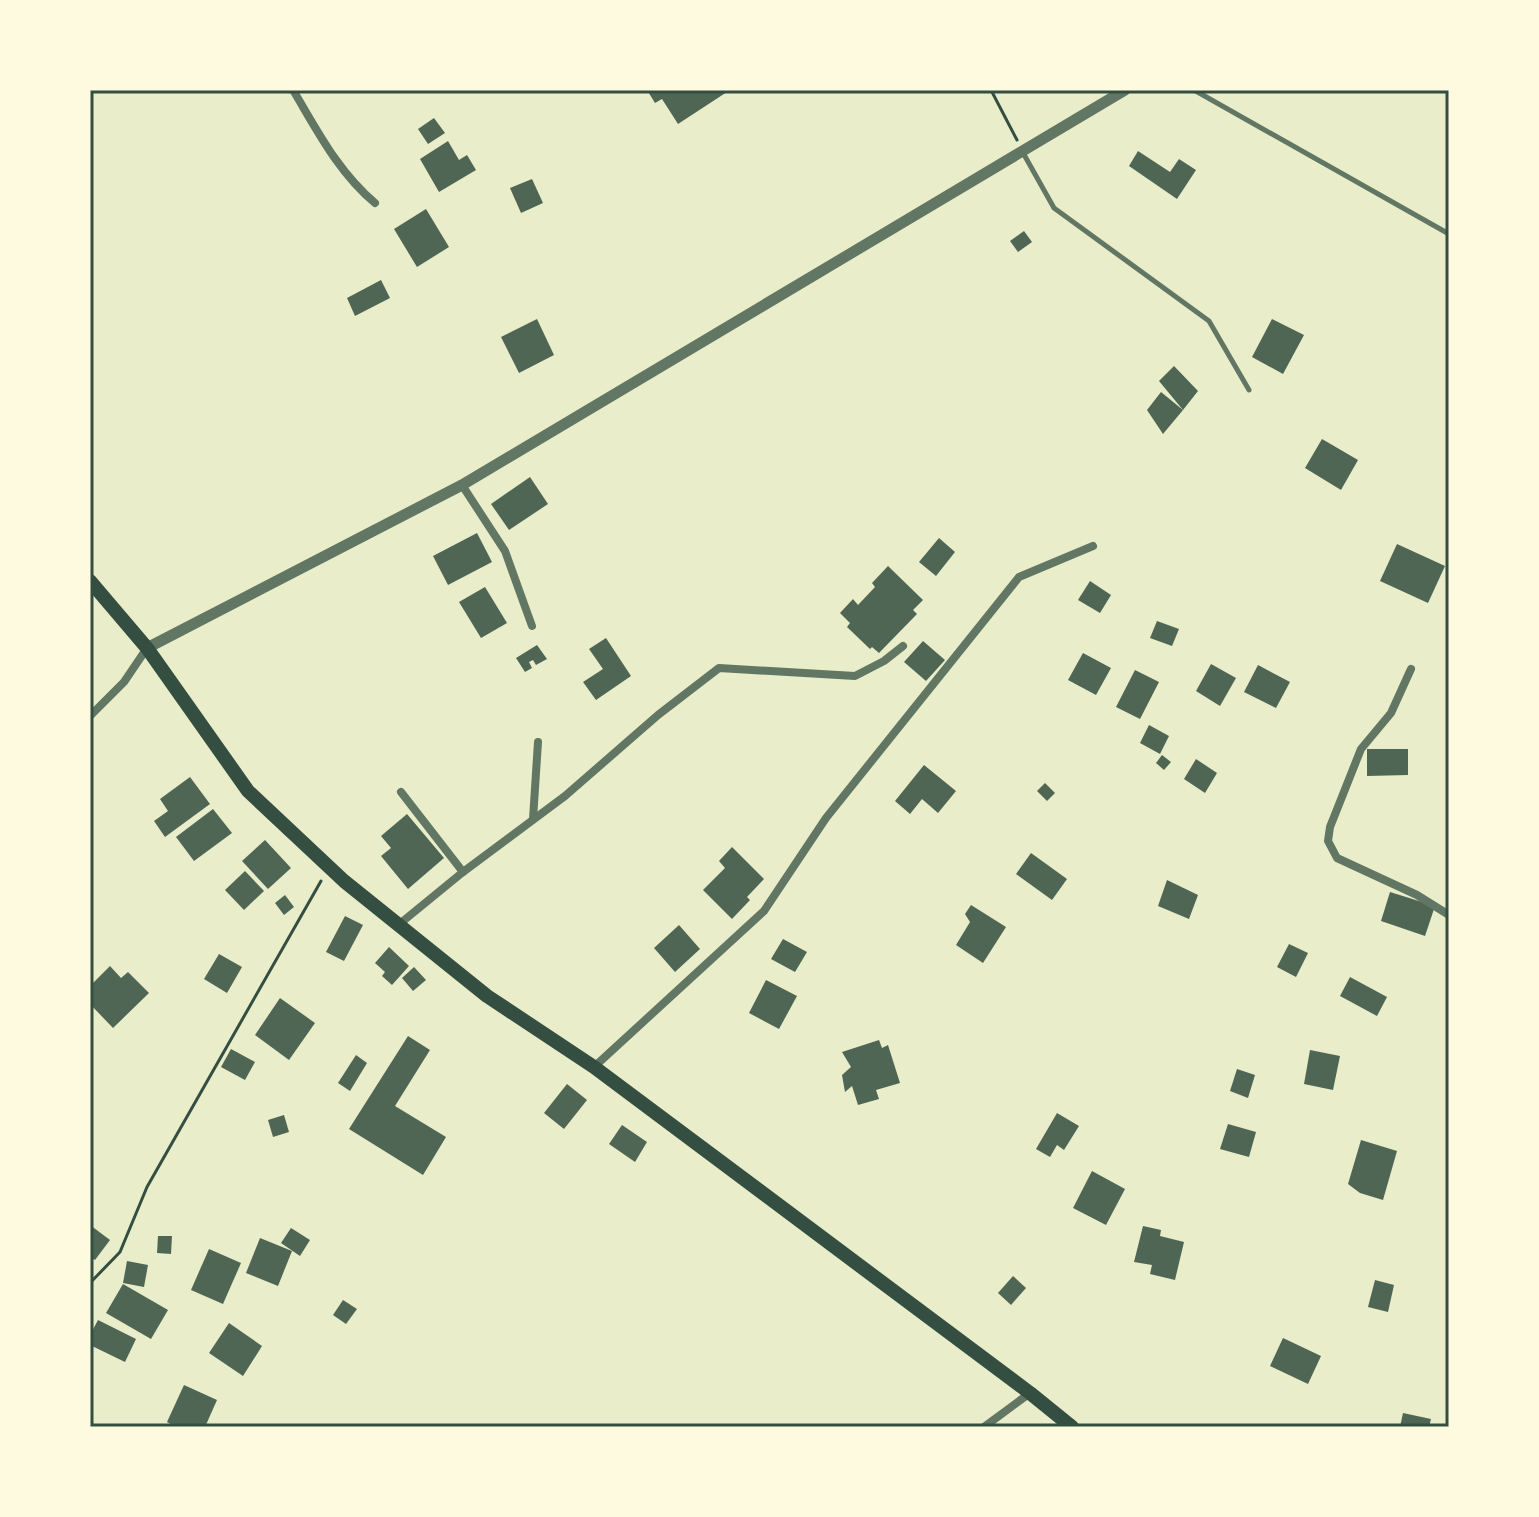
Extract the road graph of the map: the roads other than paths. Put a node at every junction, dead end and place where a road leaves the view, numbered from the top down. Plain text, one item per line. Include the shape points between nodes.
1 (293, 90) edge
2 (1125, 90) edge
3 (1194, 90) edge
4 (1022, 150) junction
5 (375, 203) dead end
6 (1449, 234) edge
7 (1249, 390) dead end
8 (462, 485) junction
9 (1093, 546) dead end
10 (90, 581) edge
11 (532, 626) dead end
12 (903, 646) dead end
13 (147, 648) junction
14 (1411, 669) dead end
15 (90, 716) edge
16 (538, 742) dead end
17 (401, 792) dead end
18 (533, 819) junction
19 (463, 872) junction
20 (1449, 915) edge
21 (397, 926) junction
22 (594, 1067) junction
23 (1030, 1393) junction
24 (984, 1427) edge
25 (1072, 1427) edge

1 - 5 street via 332,156 354,186
2 - 4 street
3 - 6 lane
4 - 7 lane via 1054,208 1209,321
4 - 8 street
8 - 11 street via 505,551
8 - 13 street
9 - 22 street via 1019,577 826,818 764,911
10 - 13 main road
12 - 18 street via 855,676 719,668
13 - 15 street via 124,682
13 - 21 main road via 248,791
14 - 20 street via 1391,713 1361,749 1328,841 1337,858
16 - 18 street
17 - 19 street
18 - 19 street
19 - 21 street
21 - 22 main road via 487,996
22 - 23 main road
23 - 24 street
23 - 25 main road

